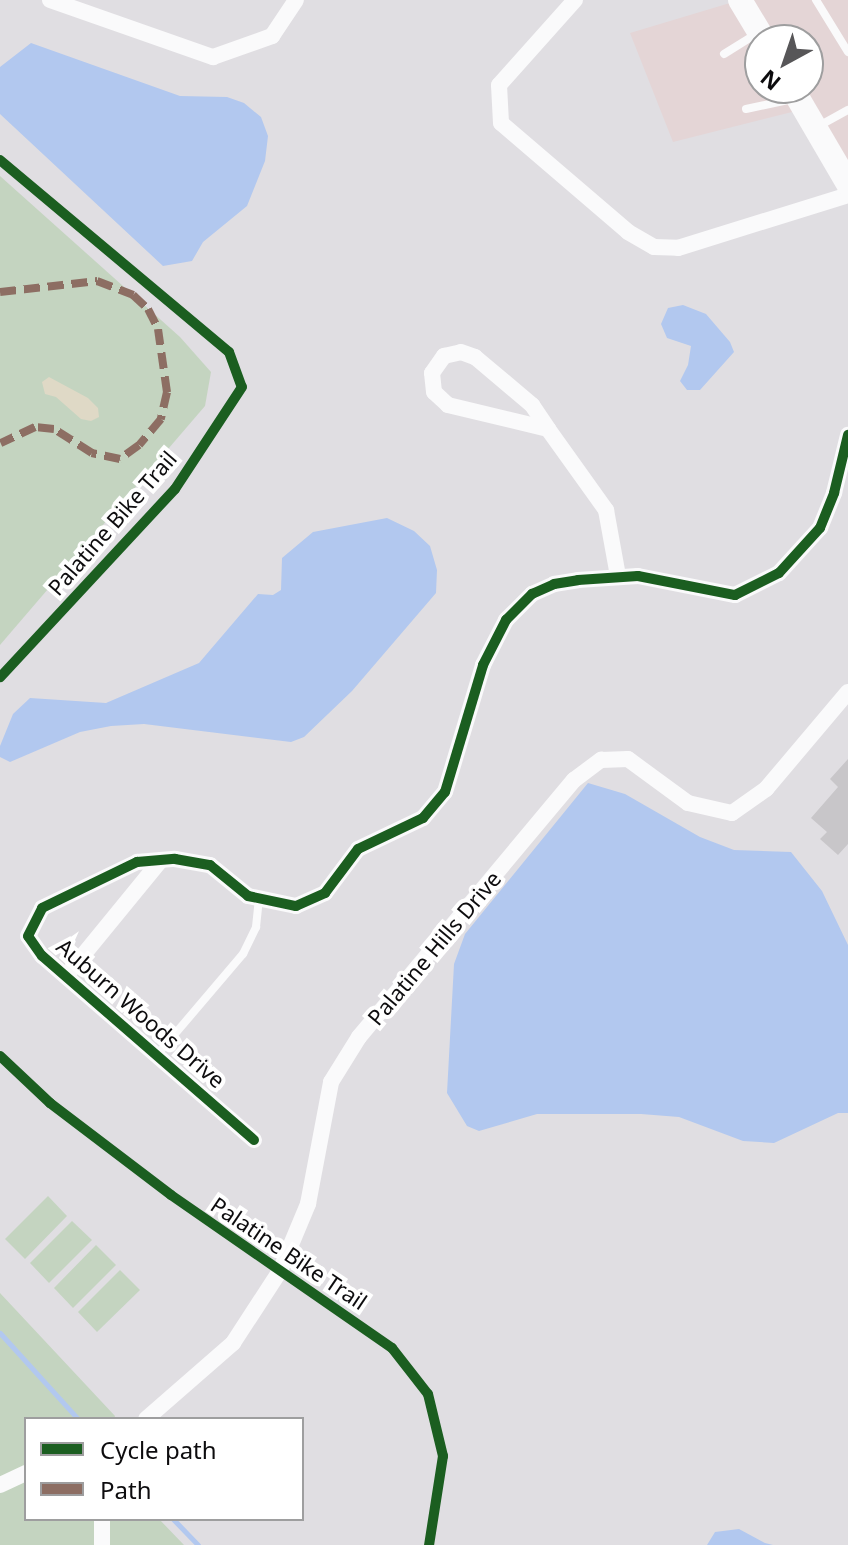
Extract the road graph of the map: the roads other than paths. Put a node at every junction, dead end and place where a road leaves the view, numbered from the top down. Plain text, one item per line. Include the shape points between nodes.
1 (50, 0) edge
2 (296, 0) edge
3 (575, 0) edge
4 (740, 0) edge
5 (816, 0) edge
6 (754, 24) edge
7 (744, 44) edge
8 (848, 52) edge
9 (724, 54) dead end
10 (761, 104) edge
11 (801, 104) edge
12 (746, 109) dead end
13 (848, 110) edge
14 (815, 128) junction
15 (848, 184) edge
16 (848, 195) edge
17 (548, 429) junction
18 (848, 435) edge
19 (618, 576) junction
20 (848, 692) edge
21 (161, 860) junction
22 (259, 898) junction
23 (66, 976) junction
24 (157, 1055) junction
25 (254, 1140) dead end
26 (148, 1417) edge
27 (24, 1474) edge
28 (0, 1485) edge
29 (102, 1521) edge
30 (102, 1545) edge

1 - 2 street via 213,57 272,36
3 - 16 street via 499,85 501,123 628,232 654,247 678,248
4 - 6 main road
5 - 8 lane
7 - 9 lane
10 - 12 lane
11 - 14 main road
13 - 14 lane
14 - 15 main road
17 - 17 street via 448,405 434,392 432,373 444,356 461,352 475,357 532,405
17 - 19 street via 606,510
18 - 19 street, Auburn Woods Drive via 820,528 779,573 735,595
19 - 22 street, Auburn Woods Drive via 554,584 532,594 506,620 483,665 445,792 423,818 358,849 325,893 296,906
20 - 26 street, Palatine Hills Drive via 766,789 732,813 688,803 628,759 601,760 574,780 359,1037 331,1082 308,1204 280,1271 233,1343
21 - 22 street, Auburn Woods Drive via 210,865 248,896
21 - 23 street
21 - 23 street, Auburn Woods Drive via 137,862 42,908 28,936
22 - 24 lane via 256,927 243,954
23 - 24 street, Auburn Woods Drive
24 - 25 street, Auburn Woods Drive
27 - 28 street
29 - 30 street

